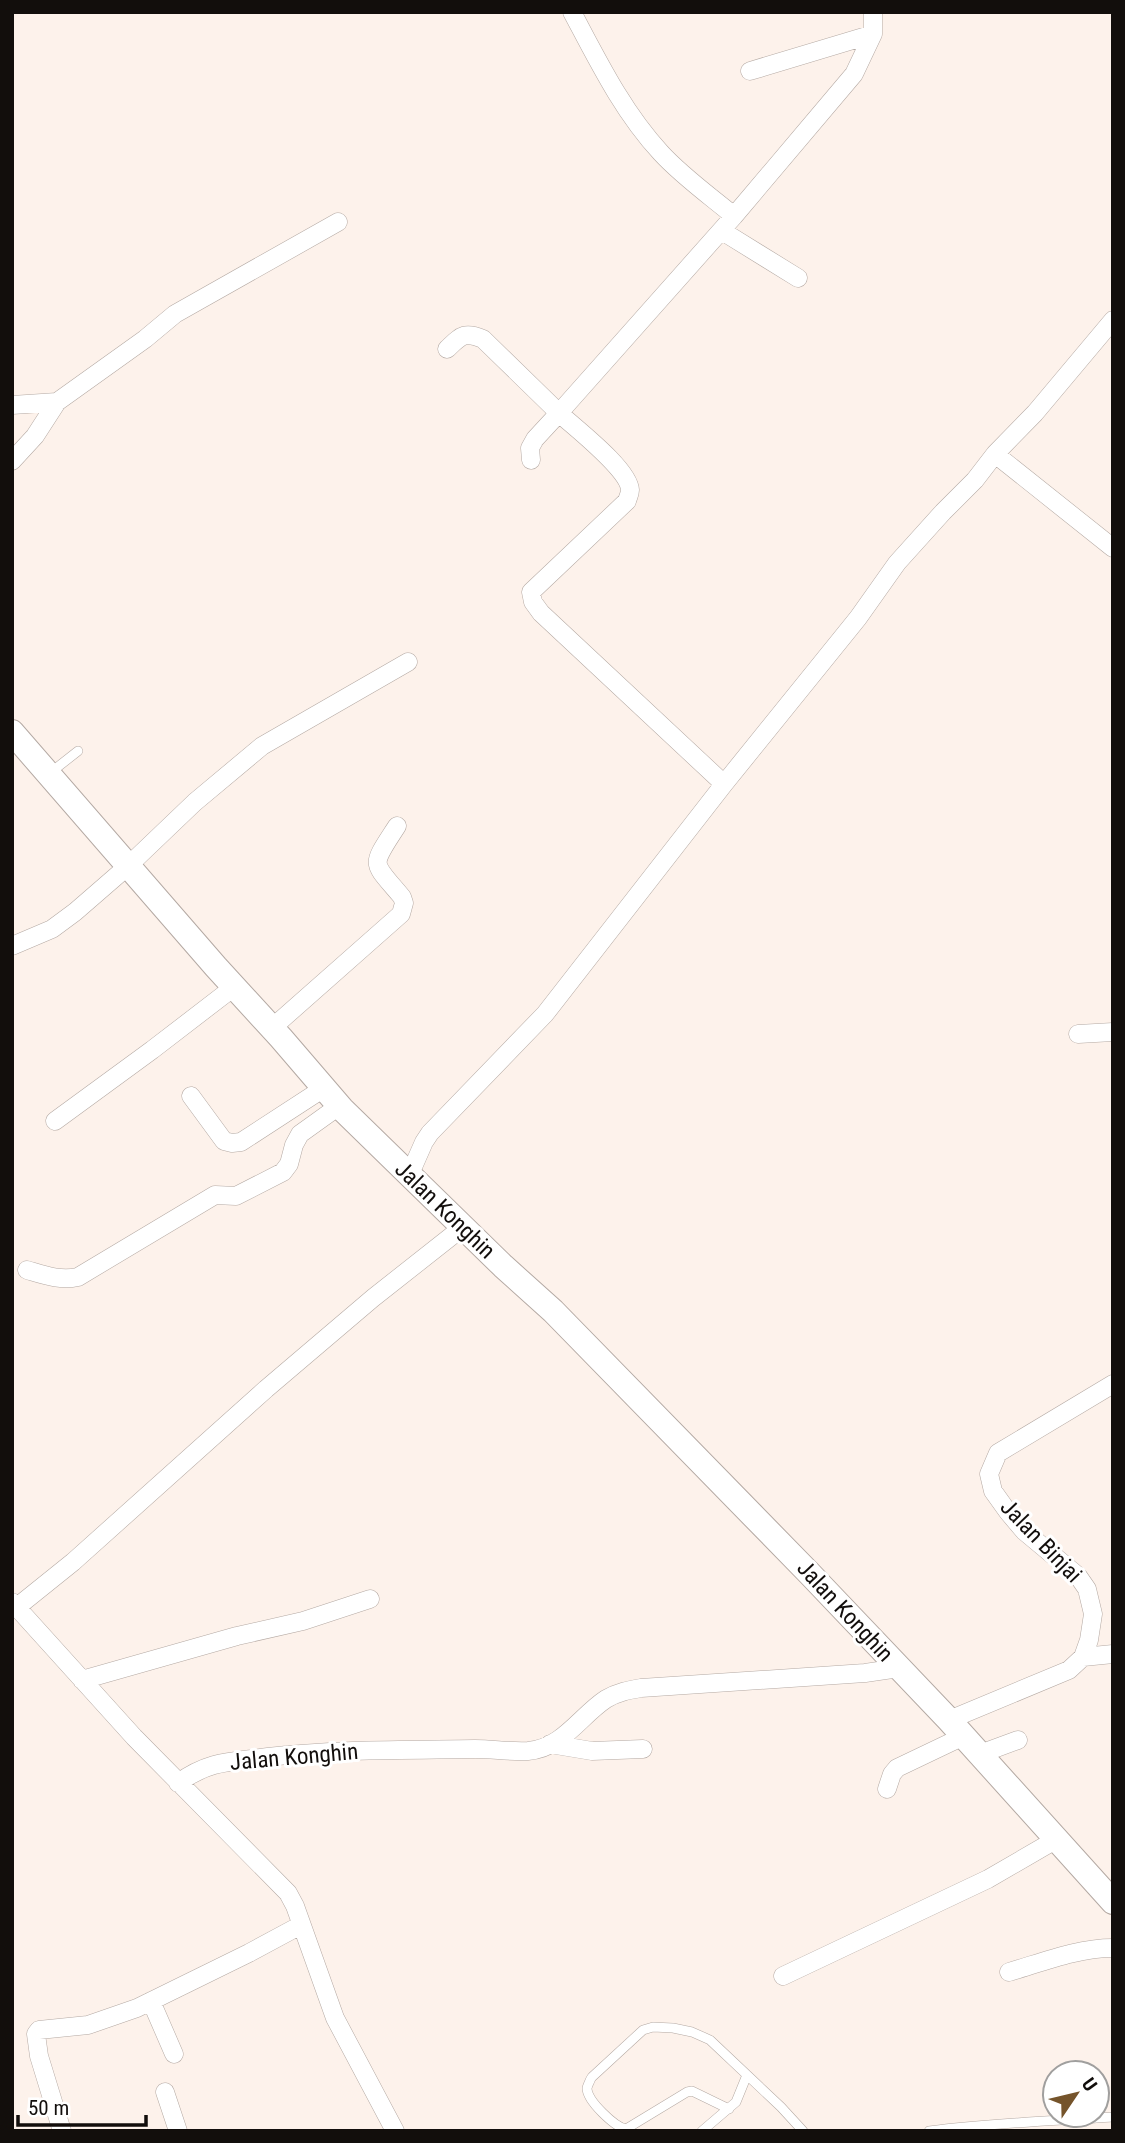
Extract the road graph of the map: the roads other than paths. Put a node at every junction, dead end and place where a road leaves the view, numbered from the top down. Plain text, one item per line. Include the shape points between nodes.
1 (572, 12) edge
2 (873, 12) edge
3 (873, 34) junction
4 (750, 71) dead end
5 (734, 216) junction
6 (338, 222) dead end
7 (722, 231) junction
8 (798, 278) dead end
9 (1113, 320) edge
10 (447, 349) dead end
11 (57, 402) junction
12 (12, 405) edge
13 (559, 413) junction
14 (995, 454) junction
15 (531, 460) dead end
16 (12, 461) edge
17 (1113, 548) edge
18 (408, 662) dead end
19 (12, 732) edge
20 (78, 751) dead end
21 (49, 774) junction
22 (724, 784) junction
23 (397, 826) dead end
24 (128, 866) junction
25 (12, 946) edge
26 (234, 987) junction
27 (272, 1028) junction
28 (1113, 1032) edge
29 (1077, 1034) dead end
30 (191, 1096) dead end
31 (332, 1097) junction
32 (55, 1121) dead end
33 (409, 1176) junction
34 (463, 1227) junction
35 (27, 1270) dead end
36 (1113, 1384) edge
37 (370, 1600) dead end
38 (15, 1604) edge
39 (1113, 1654) edge
40 (1083, 1657) junction
41 (899, 1668) junction
42 (82, 1680) junction
43 (964, 1737) junction
44 (1018, 1740) dead end
45 (550, 1744) junction
46 (643, 1749) dead end
47 (178, 1783) junction
48 (887, 1789) dead end
49 (1057, 1839) junction
50 (1113, 1902) edge
51 (300, 1925) junction
52 (1113, 1948) edge
53 (1009, 1972) dead end
54 (783, 1976) dead end
55 (151, 2001) junction
56 (174, 2054) dead end
57 (747, 2076) junction
58 (165, 2092) dead end
59 (729, 2109) junction
60 (1113, 2117) edge
61 (62, 2131) edge
62 (178, 2131) edge
63 (395, 2131) edge
64 (702, 2131) edge
65 (803, 2131) edge
66 (929, 2131) edge

1 - 5 street via 605,75 647,137
2 - 3 street
3 - 4 street
3 - 5 street via 854,74
5 - 7 street
6 - 11 street via 176,314
7 - 8 street
7 - 13 street
9 - 14 street
10 - 13 street via 460,337 471,334 483,339
11 - 12 street
11 - 16 street
13 - 15 street via 535,439
13 - 22 street via 616,465 630,490 627,501 531,592 533,602
14 - 17 street
14 - 22 street via 897,563
18 - 24 street via 262,746
19 - 21 street, Jalan Konghin
20 - 21 lane
21 - 24 street, Jalan Konghin
22 - 33 street via 545,1014 430,1133
23 - 27 street via 376,865 402,897 401,914
24 - 25 street via 52,929
24 - 26 street, Jalan Konghin
26 - 27 street, Jalan Konghin
26 - 32 street
27 - 31 street, Jalan Konghin
28 - 29 street
30 - 31 street via 224,1141 232,1143
31 - 33 street, Jalan Konghin
31 - 35 street via 300,1134 283,1172 236,1196 215,1195 78,1277 53,1278
33 - 34 street, Jalan Konghin
34 - 38 street via 266,1389 73,1562
34 - 41 street, Jalan Konghin via 553,1311
36 - 40 street, Jalan Binjai via 998,1453 989,1474 993,1491 1024,1531 1087,1589 1093,1614
37 - 42 street
38 - 42 street
39 - 40 street
40 - 43 street
41 - 43 street, Jalan Konghin
41 - 45 street, Jalan Konghin via 622,1691 605,1699
42 - 47 street
43 - 44 street
43 - 48 street via 897,1768
43 - 49 street, Jalan Konghin
45 - 46 street via 592,1751
45 - 47 street, Jalan Konghin via 531,1751 315,1752 215,1764
47 - 51 street via 288,1893
49 - 50 street, Jalan Konghin
49 - 54 street via 988,1880
51 - 55 street
51 - 63 street via 335,2018
52 - 53 street via 1070,1954
55 - 56 street
55 - 61 street via 88,2025 44,2029 36,2034
57 - 59 lane
57 - 59 lane via 710,2040 692,2032 653,2027 633,2038 592,2077 587,2088 619,2128 626,2129 692,2091
57 - 65 lane
58 - 62 street
59 - 64 lane
60 - 66 lane

